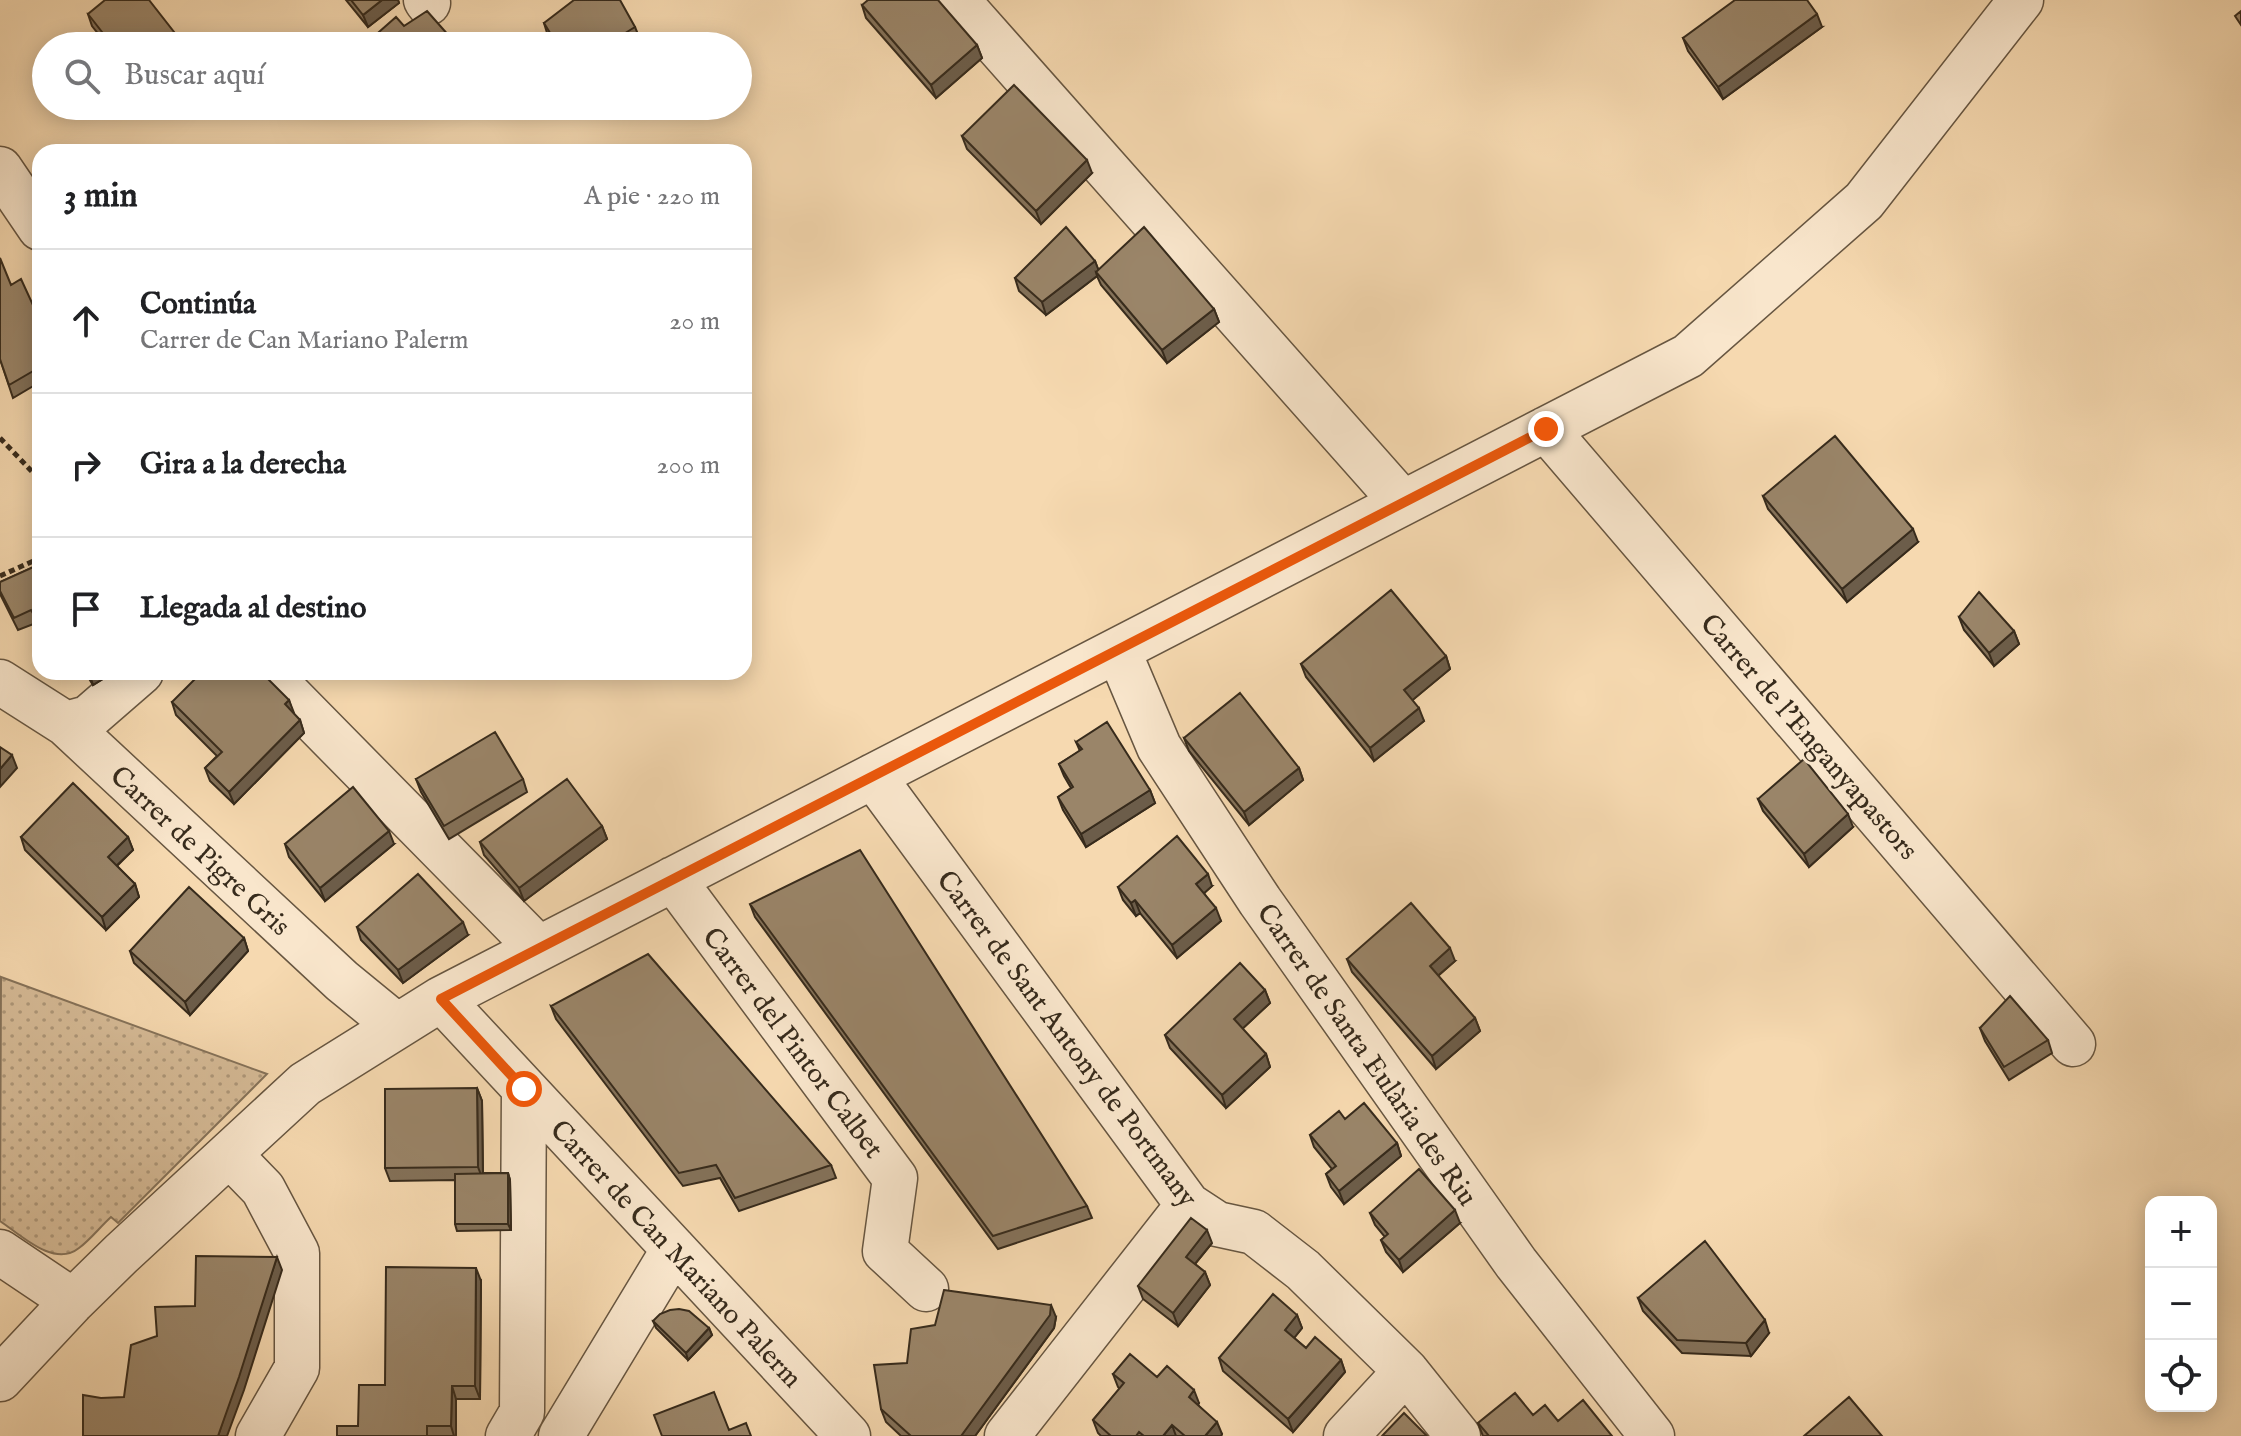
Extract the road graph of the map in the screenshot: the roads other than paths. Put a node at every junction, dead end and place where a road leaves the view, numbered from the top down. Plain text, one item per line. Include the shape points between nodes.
1 (957, 0) edge
2 (2021, 0) edge
3 (0, 169) edge
4 (32, 216) edge
5 (1546, 429) junction
6 (1403, 503) junction
7 (1118, 650) junction
8 (132, 680) edge
9 (0, 682) edge
10 (278, 684) edge
11 (66, 724) junction
12 (873, 776) junction
13 (673, 879) junction
14 (538, 948) junction
15 (441, 999) junction
16 (397, 1026) junction
17 (2073, 1044) dead end
18 (524, 1089) junction
19 (230, 1155) junction
20 (1188, 1205) junction
21 (674, 1249) junction
22 (0, 1252) edge
23 (926, 1289) dead end
24 (73, 1301) junction
25 (1406, 1371) junction
26 (0, 1379) edge
27 (258, 1436) edge
28 (508, 1436) edge
29 (561, 1436) edge
30 (848, 1436) edge
31 (1007, 1436) edge
32 (1346, 1436) edge
33 (1458, 1436) edge
34 (1652, 1436) edge

1 - 6 street
2 - 5 street via 1864,201 1688,356
3 - 4 street
5 - 6 street
5 - 17 street, Carrer de l'Enganyapastors
6 - 7 street
7 - 12 street
7 - 34 street, Carrer de Santa Eulària des Riu via 1159,747 1260,901 1516,1263
8 - 11 street via 88,718
9 - 11 street, Carrer de Pigre Gris
10 - 14 street
11 - 16 street, Carrer de Pigre Gris
12 - 13 street
12 - 20 street, Carrer de Sant Antony de Portmany
13 - 14 street
13 - 23 street, Carrer del Pintor Calbet via 895,1178 885,1251
14 - 15 street
15 - 16 street
15 - 18 street, Carrer de Can Mariano Palerm
16 - 19 street via 305,1084
18 - 21 street, Carrer de Can Mariano Palerm
18 - 28 street via 522,1412
19 - 24 street
19 - 27 street via 263,1189 297,1253 297,1368
20 - 25 street, Carrer de Sant Antony de Portmany via 1217,1224 1254,1232 1303,1270
20 - 31 street
21 - 29 street
21 - 30 street, Carrer de Can Mariano Palerm
22 - 24 street
24 - 26 street
25 - 32 street
25 - 33 street, Carrer de Sant Antony de Portmany

